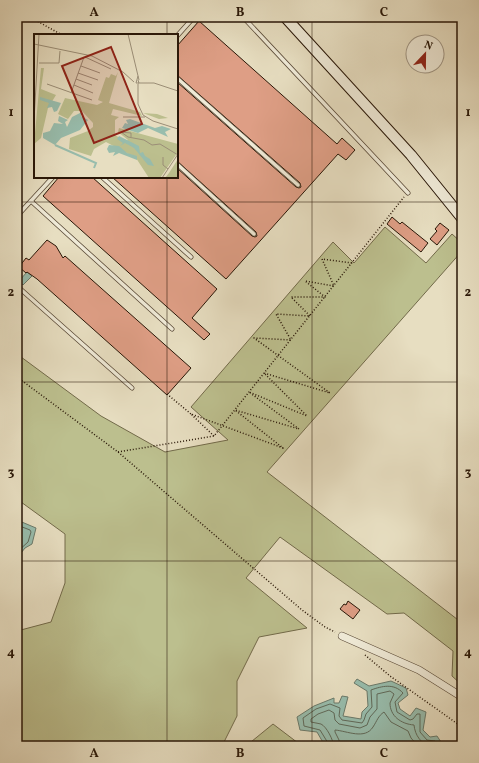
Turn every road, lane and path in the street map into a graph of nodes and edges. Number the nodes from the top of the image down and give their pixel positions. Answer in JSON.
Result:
{"nodes":[{"id":1,"x":30,"y":17,"type":"edge"},
{"id":2,"x":194,"y":17,"type":"edge"},
{"id":3,"x":244,"y":17,"type":"edge"},
{"id":4,"x":285,"y":17,"type":"edge"},
{"id":5,"x":60,"y":34,"type":"edge"},
{"id":6,"x":178,"y":35,"type":"edge"},
{"id":7,"x":178,"y":79,"type":"edge"},
{"id":8,"x":178,"y":165,"type":"edge"},
{"id":9,"x":51,"y":178,"type":"edge"},
{"id":10,"x":103,"y":178,"type":"edge"},
{"id":11,"x":298,"y":186,"type":"dead end"},
{"id":12,"x":408,"y":193,"type":"joint"},
{"id":13,"x":31,"y":201,"type":"junction"},
{"id":14,"x":17,"y":216,"type":"edge"},
{"id":15,"x":462,"y":218,"type":"edge"},
{"id":16,"x":254,"y":234,"type":"dead end"},
{"id":17,"x":191,"y":257,"type":"dead end"},
{"id":18,"x":352,"y":263,"type":"junction"},
{"id":19,"x":17,"y":286,"type":"edge"},
{"id":20,"x":334,"y":286,"type":"junction"},
{"id":21,"x":325,"y":298,"type":"junction"},
{"id":22,"x":310,"y":316,"type":"junction"},
{"id":23,"x":172,"y":329,"type":"dead end"},
{"id":24,"x":291,"y":340,"type":"junction"},
{"id":25,"x":278,"y":355,"type":"junction"},
{"id":26,"x":264,"y":373,"type":"junction"},
{"id":27,"x":17,"y":377,"type":"edge"},
{"id":28,"x":132,"y":388,"type":"dead end"},
{"id":29,"x":249,"y":392,"type":"junction"},
{"id":30,"x":167,"y":394,"type":"dead end"},
{"id":31,"x":235,"y":410,"type":"junction"},
{"id":32,"x":191,"y":414,"type":"junction"},
{"id":33,"x":223,"y":425,"type":"junction"},
{"id":34,"x":214,"y":436,"type":"junction"},
{"id":35,"x":118,"y":452,"type":"junction"},
{"id":36,"x":342,"y":636,"type":"joint"},
{"id":37,"x":360,"y":651,"type":"dead end"},
{"id":38,"x":462,"y":697,"type":"edge"},
{"id":39,"x":462,"y":727,"type":"edge"}],
"edges":[{"from":1,"to":5,"type":"path"},
{"from":2,"to":6,"type":"lane"},
{"from":3,"to":12,"type":"lane"},
{"from":4,"to":15,"type":"street"},
{"from":7,"to":11,"type":"lane"},
{"from":8,"to":16,"type":"lane"},
{"from":9,"to":13,"type":"lane"},
{"from":10,"to":17,"type":"lane"},
{"from":12,"to":18,"type":"path"},
{"from":13,"to":14,"type":"lane"},
{"from":13,"to":23,"type":"lane"},
{"from":18,"to":20,"type":"path"},
{"from":18,"to":20,"type":"path"},
{"from":19,"to":28,"type":"lane"},
{"from":20,"to":21,"type":"path"},
{"from":20,"to":21,"type":"path"},
{"from":21,"to":22,"type":"path"},
{"from":21,"to":22,"type":"path"},
{"from":22,"to":24,"type":"path"},
{"from":22,"to":24,"type":"path"},
{"from":24,"to":25,"type":"path"},
{"from":24,"to":25,"type":"path"},
{"from":25,"to":26,"type":"path"},
{"from":25,"to":26,"type":"path"},
{"from":26,"to":29,"type":"path"},
{"from":26,"to":29,"type":"path"},
{"from":27,"to":35,"type":"path"},
{"from":29,"to":31,"type":"path"},
{"from":29,"to":31,"type":"path"},
{"from":30,"to":32,"type":"path"},
{"from":31,"to":33,"type":"path"},
{"from":31,"to":33,"type":"path"},
{"from":32,"to":33,"type":"path"},
{"from":32,"to":34,"type":"path"},
{"from":33,"to":34,"type":"path"},
{"from":34,"to":35,"type":"path"},
{"from":35,"to":36,"type":"path"},
{"from":36,"to":38,"type":"street"},
{"from":37,"to":39,"type":"path"}]}
